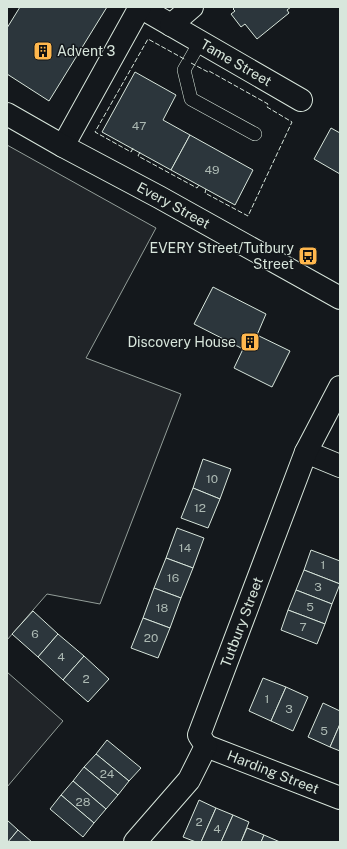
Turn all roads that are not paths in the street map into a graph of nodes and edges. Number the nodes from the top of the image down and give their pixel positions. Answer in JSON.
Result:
{"nodes":[{"id":1,"x":140,"y":7,"type":"edge"},
{"id":2,"x":192,"y":7,"type":"edge"},
{"id":3,"x":171,"y":25,"type":"junction"},
{"id":4,"x":200,"y":42,"type":"junction"},
{"id":5,"x":301,"y":100,"type":"dead end"},
{"id":6,"x":7,"y":114,"type":"edge"},
{"id":7,"x":255,"y":134,"type":"dead end"},
{"id":8,"x":63,"y":146,"type":"junction"},
{"id":9,"x":340,"y":298,"type":"edge"},
{"id":10,"x":340,"y":388,"type":"edge"},
{"id":11,"x":306,"y":452,"type":"junction"},
{"id":12,"x":340,"y":466,"type":"edge"},
{"id":13,"x":206,"y":746,"type":"junction"},
{"id":14,"x":340,"y":798,"type":"edge"},
{"id":15,"x":135,"y":842,"type":"edge"}],
"edges":[{"from":1,"to":3,"type":"street","name":"Tame Street"},
{"from":1,"to":8,"type":"street"},
{"from":2,"to":3,"type":"street"},
{"from":3,"to":4,"type":"street","name":"Tame Street"},
{"from":4,"to":5,"type":"street","name":"Tame Street"},
{"from":4,"to":7,"type":"lane"},
{"from":6,"to":8,"type":"street","name":"Every Street"},
{"from":8,"to":9,"type":"street","name":"Every Street"},
{"from":10,"to":11,"type":"street","name":"Tutbury Street"},
{"from":11,"to":12,"type":"street"},
{"from":11,"to":13,"type":"street","name":"Tutbury Street"},
{"from":13,"to":14,"type":"street","name":"Harding Street"},
{"from":13,"to":15,"type":"street"}]}
